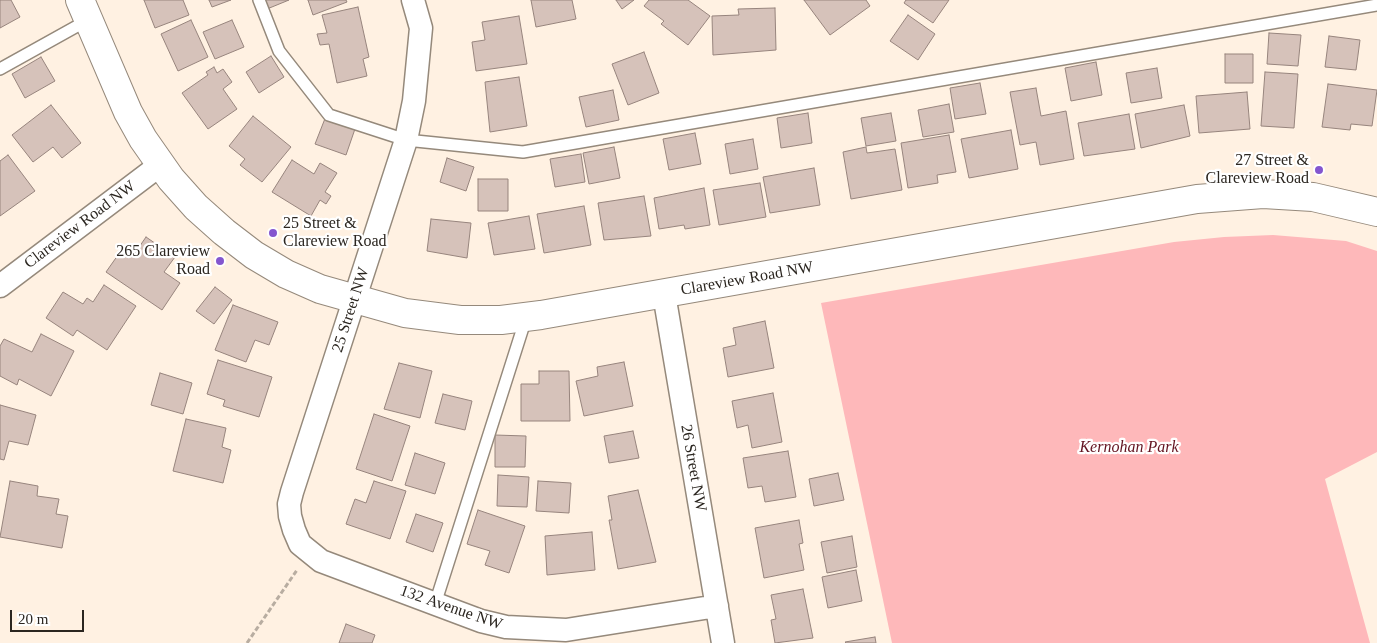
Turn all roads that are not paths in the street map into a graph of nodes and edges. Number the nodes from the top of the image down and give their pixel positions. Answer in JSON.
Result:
{"nodes":[{"id":1,"x":259,"y":0,"type":"edge"},
{"id":2,"x":413,"y":0,"type":"edge"},
{"id":3,"x":1377,"y":5,"type":"edge"},
{"id":4,"x":84,"y":10,"type":"edge"},
{"id":5,"x":0,"y":69,"type":"edge"},
{"id":6,"x":406,"y":140,"type":"junction"},
{"id":7,"x":160,"y":165,"type":"junction"},
{"id":8,"x":1377,"y":212,"type":"edge"},
{"id":9,"x":0,"y":286,"type":"edge"},
{"id":10,"x":664,"y":294,"type":"junction"},
{"id":11,"x":354,"y":300,"type":"junction"},
{"id":12,"x":526,"y":317,"type":"junction"},
{"id":13,"x":294,"y":530,"type":"joint"},
{"id":14,"x":435,"y":604,"type":"junction"},
{"id":15,"x":717,"y":606,"type":"junction"},
{"id":16,"x":723,"y":643,"type":"edge"}],
"edges":[{"from":1,"to":6,"type":"lane"},
{"from":2,"to":6,"type":"street","name":"25 Street NW"},
{"from":3,"to":6,"type":"lane"},
{"from":4,"to":5,"type":"lane"},
{"from":4,"to":7,"type":"street","name":"Clareview Road NW"},
{"from":6,"to":11,"type":"street","name":"25 Street NW"},
{"from":7,"to":9,"type":"street","name":"Clareview Road NW"},
{"from":7,"to":11,"type":"street","name":"Clareview Road NW"},
{"from":8,"to":10,"type":"street","name":"Clareview Road NW"},
{"from":10,"to":12,"type":"street","name":"Clareview Road NW"},
{"from":10,"to":15,"type":"street","name":"26 Street NW"},
{"from":11,"to":12,"type":"street","name":"Clareview Road NW"},
{"from":11,"to":13,"type":"street","name":"25 Street NW"},
{"from":12,"to":14,"type":"lane"},
{"from":13,"to":14,"type":"street","name":"132 Avenue NW"},
{"from":14,"to":15,"type":"street","name":"132 Avenue NW"},
{"from":15,"to":16,"type":"street","name":"26 Street NW"}]}
